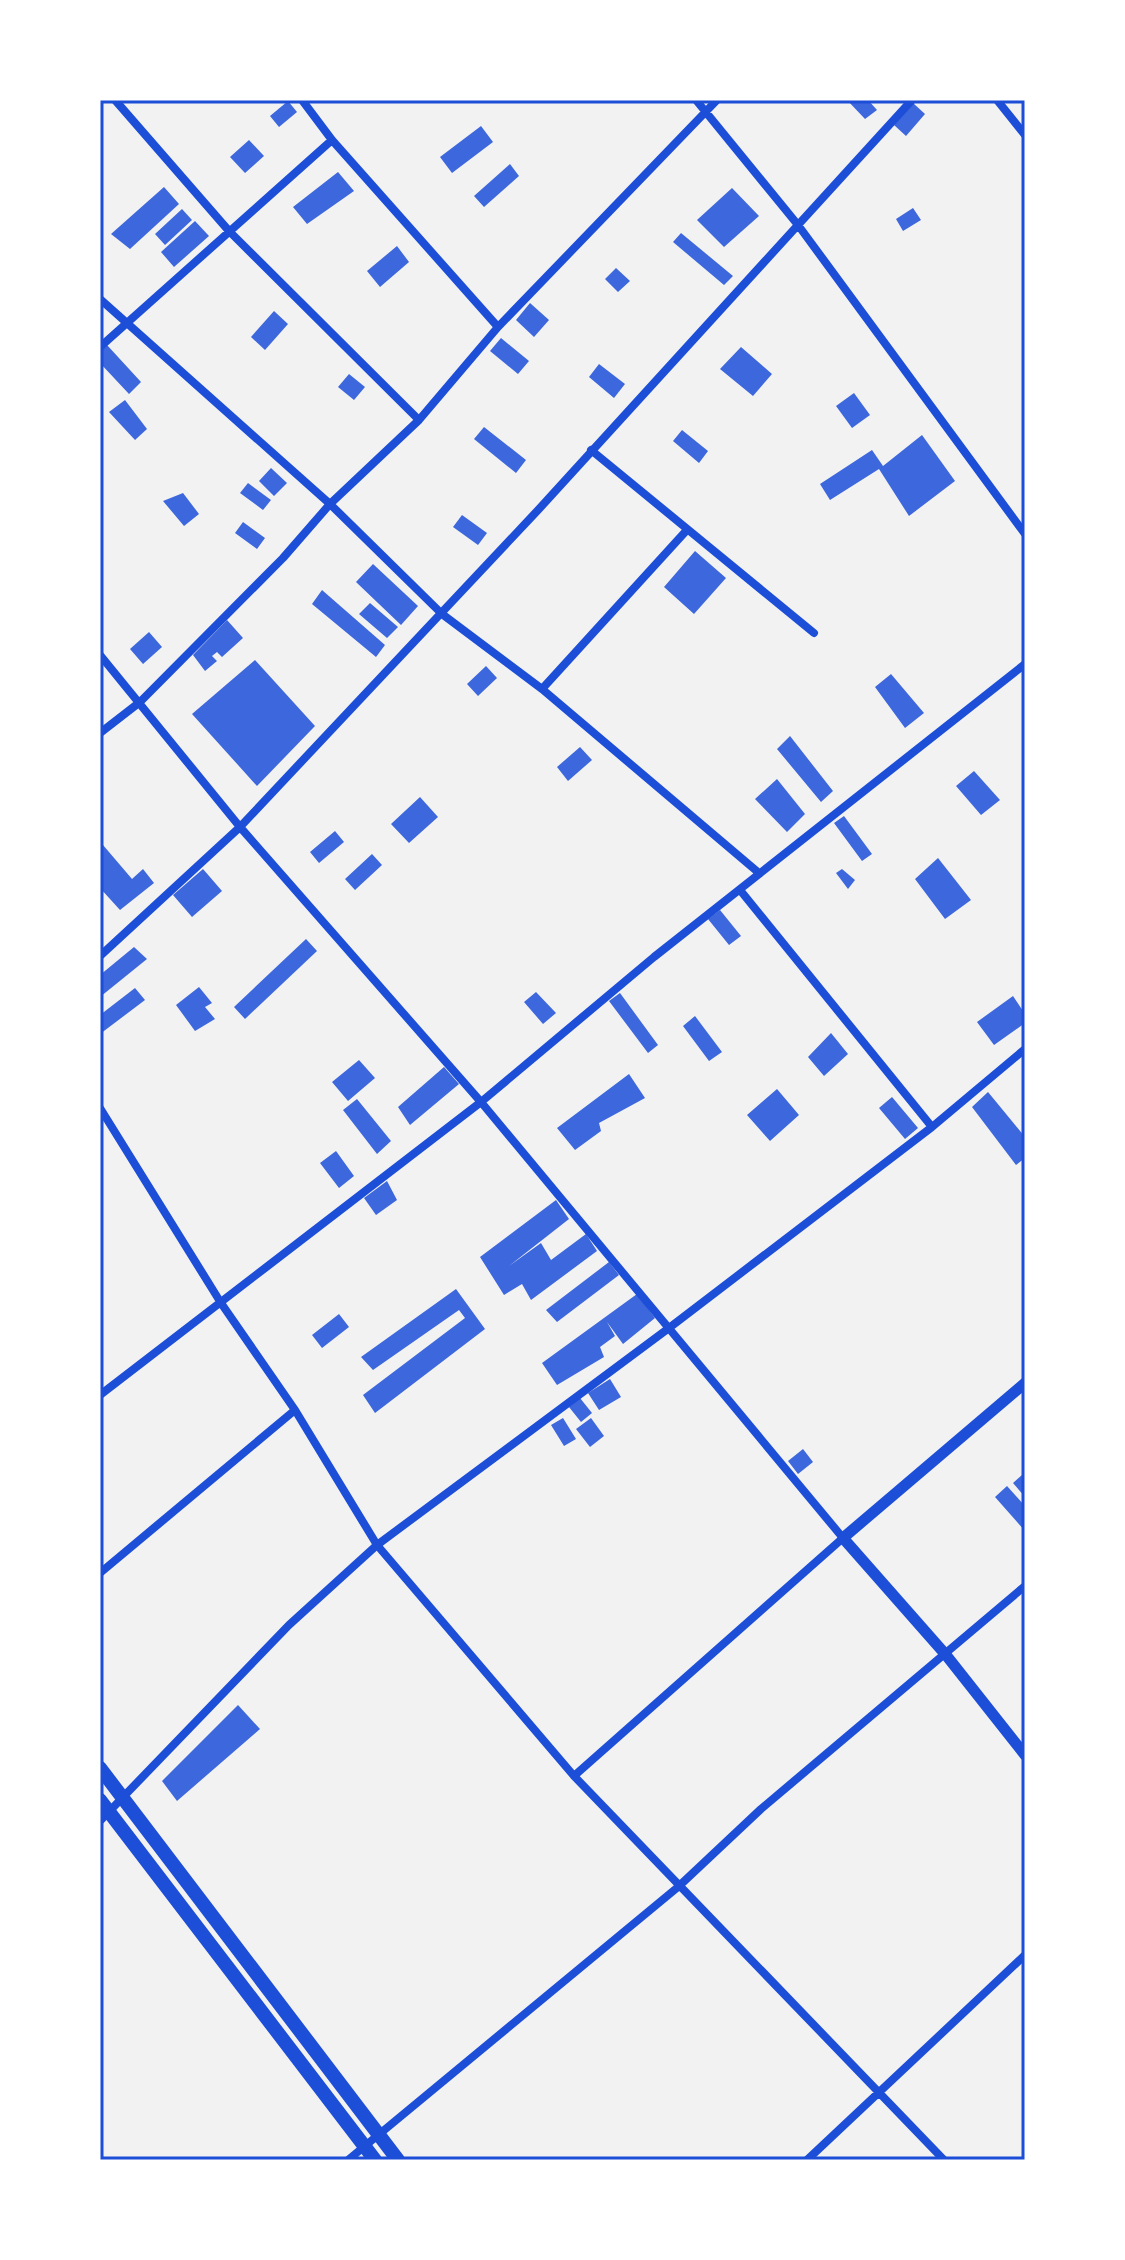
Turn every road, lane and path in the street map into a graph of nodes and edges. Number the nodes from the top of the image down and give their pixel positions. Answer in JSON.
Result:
{"nodes":[{"id":1,"x":115,"y":100,"type":"edge"},
{"id":2,"x":302,"y":100,"type":"edge"},
{"id":3,"x":696,"y":100,"type":"edge"},
{"id":4,"x":717,"y":100,"type":"edge"},
{"id":5,"x":912,"y":100,"type":"edge"},
{"id":6,"x":997,"y":100,"type":"edge"},
{"id":7,"x":705,"y":112,"type":"junction"},
{"id":8,"x":1025,"y":135,"type":"edge"},
{"id":9,"x":332,"y":140,"type":"junction"},
{"id":10,"x":798,"y":225,"type":"junction"},
{"id":11,"x":229,"y":231,"type":"junction"},
{"id":12,"x":100,"y":299,"type":"edge"},
{"id":13,"x":127,"y":323,"type":"junction"},
{"id":14,"x":498,"y":327,"type":"junction"},
{"id":15,"x":100,"y":347,"type":"edge"},
{"id":16,"x":419,"y":420,"type":"junction"},
{"id":17,"x":591,"y":450,"type":"junction"},
{"id":18,"x":330,"y":504,"type":"junction"},
{"id":19,"x":686,"y":531,"type":"junction"},
{"id":20,"x":1025,"y":534,"type":"edge"},
{"id":21,"x":442,"y":614,"type":"junction"},
{"id":22,"x":814,"y":633,"type":"dead end"},
{"id":23,"x":100,"y":655,"type":"edge"},
{"id":24,"x":1025,"y":664,"type":"edge"},
{"id":25,"x":542,"y":689,"type":"junction"},
{"id":26,"x":140,"y":702,"type":"junction"},
{"id":27,"x":100,"y":733,"type":"edge"},
{"id":28,"x":240,"y":827,"type":"junction"},
{"id":29,"x":759,"y":873,"type":"junction"},
{"id":30,"x":740,"y":890,"type":"junction"},
{"id":31,"x":100,"y":956,"type":"edge"},
{"id":32,"x":1025,"y":1049,"type":"edge"},
{"id":33,"x":481,"y":1102,"type":"junction"},
{"id":34,"x":100,"y":1108,"type":"edge"},
{"id":35,"x":932,"y":1127,"type":"junction"},
{"id":36,"x":221,"y":1303,"type":"junction"},
{"id":37,"x":669,"y":1328,"type":"junction"},
{"id":38,"x":1025,"y":1383,"type":"edge"},
{"id":39,"x":100,"y":1395,"type":"edge"},
{"id":40,"x":295,"y":1410,"type":"junction"},
{"id":41,"x":843,"y":1538,"type":"junction"},
{"id":42,"x":377,"y":1545,"type":"junction"},
{"id":43,"x":100,"y":1573,"type":"edge"},
{"id":44,"x":1025,"y":1586,"type":"edge"},
{"id":45,"x":946,"y":1655,"type":"junction"},
{"id":46,"x":1025,"y":1755,"type":"edge"},
{"id":47,"x":100,"y":1768,"type":"edge"},
{"id":48,"x":574,"y":1776,"type":"junction"},
{"id":49,"x":124,"y":1798,"type":"junction"},
{"id":50,"x":103,"y":1811,"type":"edge"},
{"id":51,"x":678,"y":1887,"type":"junction"},
{"id":52,"x":1025,"y":1955,"type":"edge"},
{"id":53,"x":878,"y":2095,"type":"junction"},
{"id":54,"x":378,"y":2134,"type":"junction"},
{"id":55,"x":364,"y":2146,"type":"junction"},
{"id":56,"x":348,"y":2160,"type":"edge"},
{"id":57,"x":375,"y":2160,"type":"edge"},
{"id":58,"x":398,"y":2160,"type":"edge"},
{"id":59,"x":807,"y":2160,"type":"edge"},
{"id":60,"x":944,"y":2160,"type":"edge"}],
"edges":[{"from":1,"to":11,"type":"street"},
{"from":2,"to":9,"type":"street"},
{"from":3,"to":7,"type":"street"},
{"from":4,"to":7,"type":"street"},
{"from":5,"to":10,"type":"street"},
{"from":6,"to":8,"type":"street"},
{"from":7,"to":10,"type":"street"},
{"from":7,"to":14,"type":"street"},
{"from":9,"to":11,"type":"street"},
{"from":9,"to":14,"type":"street"},
{"from":10,"to":17,"type":"street"},
{"from":10,"to":20,"type":"street"},
{"from":11,"to":13,"type":"street"},
{"from":11,"to":16,"type":"street"},
{"from":12,"to":13,"type":"street"},
{"from":13,"to":15,"type":"street"},
{"from":13,"to":18,"type":"street"},
{"from":14,"to":16,"type":"street"},
{"from":16,"to":18,"type":"street"},
{"from":17,"to":19,"type":"street"},
{"from":17,"to":21,"type":"street"},
{"from":18,"to":21,"type":"street"},
{"from":18,"to":26,"type":"street"},
{"from":19,"to":22,"type":"street"},
{"from":19,"to":25,"type":"street"},
{"from":21,"to":25,"type":"street"},
{"from":21,"to":28,"type":"street"},
{"from":23,"to":26,"type":"street"},
{"from":24,"to":29,"type":"street"},
{"from":25,"to":29,"type":"street"},
{"from":26,"to":27,"type":"street"},
{"from":26,"to":28,"type":"street"},
{"from":28,"to":31,"type":"street"},
{"from":28,"to":33,"type":"street"},
{"from":29,"to":30,"type":"street"},
{"from":30,"to":33,"type":"street"},
{"from":30,"to":35,"type":"street"},
{"from":32,"to":35,"type":"street"},
{"from":33,"to":36,"type":"street"},
{"from":33,"to":37,"type":"street"},
{"from":34,"to":36,"type":"street"},
{"from":35,"to":37,"type":"street"},
{"from":36,"to":39,"type":"street"},
{"from":36,"to":40,"type":"street"},
{"from":37,"to":41,"type":"street"},
{"from":37,"to":42,"type":"street"},
{"from":38,"to":41,"type":"street"},
{"from":40,"to":42,"type":"street"},
{"from":40,"to":43,"type":"street"},
{"from":41,"to":45,"type":"street"},
{"from":41,"to":48,"type":"street"},
{"from":42,"to":48,"type":"street"},
{"from":42,"to":49,"type":"street"},
{"from":44,"to":45,"type":"street"},
{"from":45,"to":46,"type":"street"},
{"from":45,"to":51,"type":"street"},
{"from":47,"to":49,"type":"main road"},
{"from":48,"to":51,"type":"street"},
{"from":49,"to":50,"type":"street"},
{"from":49,"to":54,"type":"main road"},
{"from":50,"to":55,"type":"main road"},
{"from":51,"to":53,"type":"street"},
{"from":51,"to":54,"type":"street"},
{"from":52,"to":53,"type":"street"},
{"from":53,"to":59,"type":"street"},
{"from":53,"to":60,"type":"street"},
{"from":54,"to":55,"type":"street"},
{"from":54,"to":58,"type":"main road"},
{"from":55,"to":56,"type":"street"},
{"from":55,"to":57,"type":"main road"}]}
